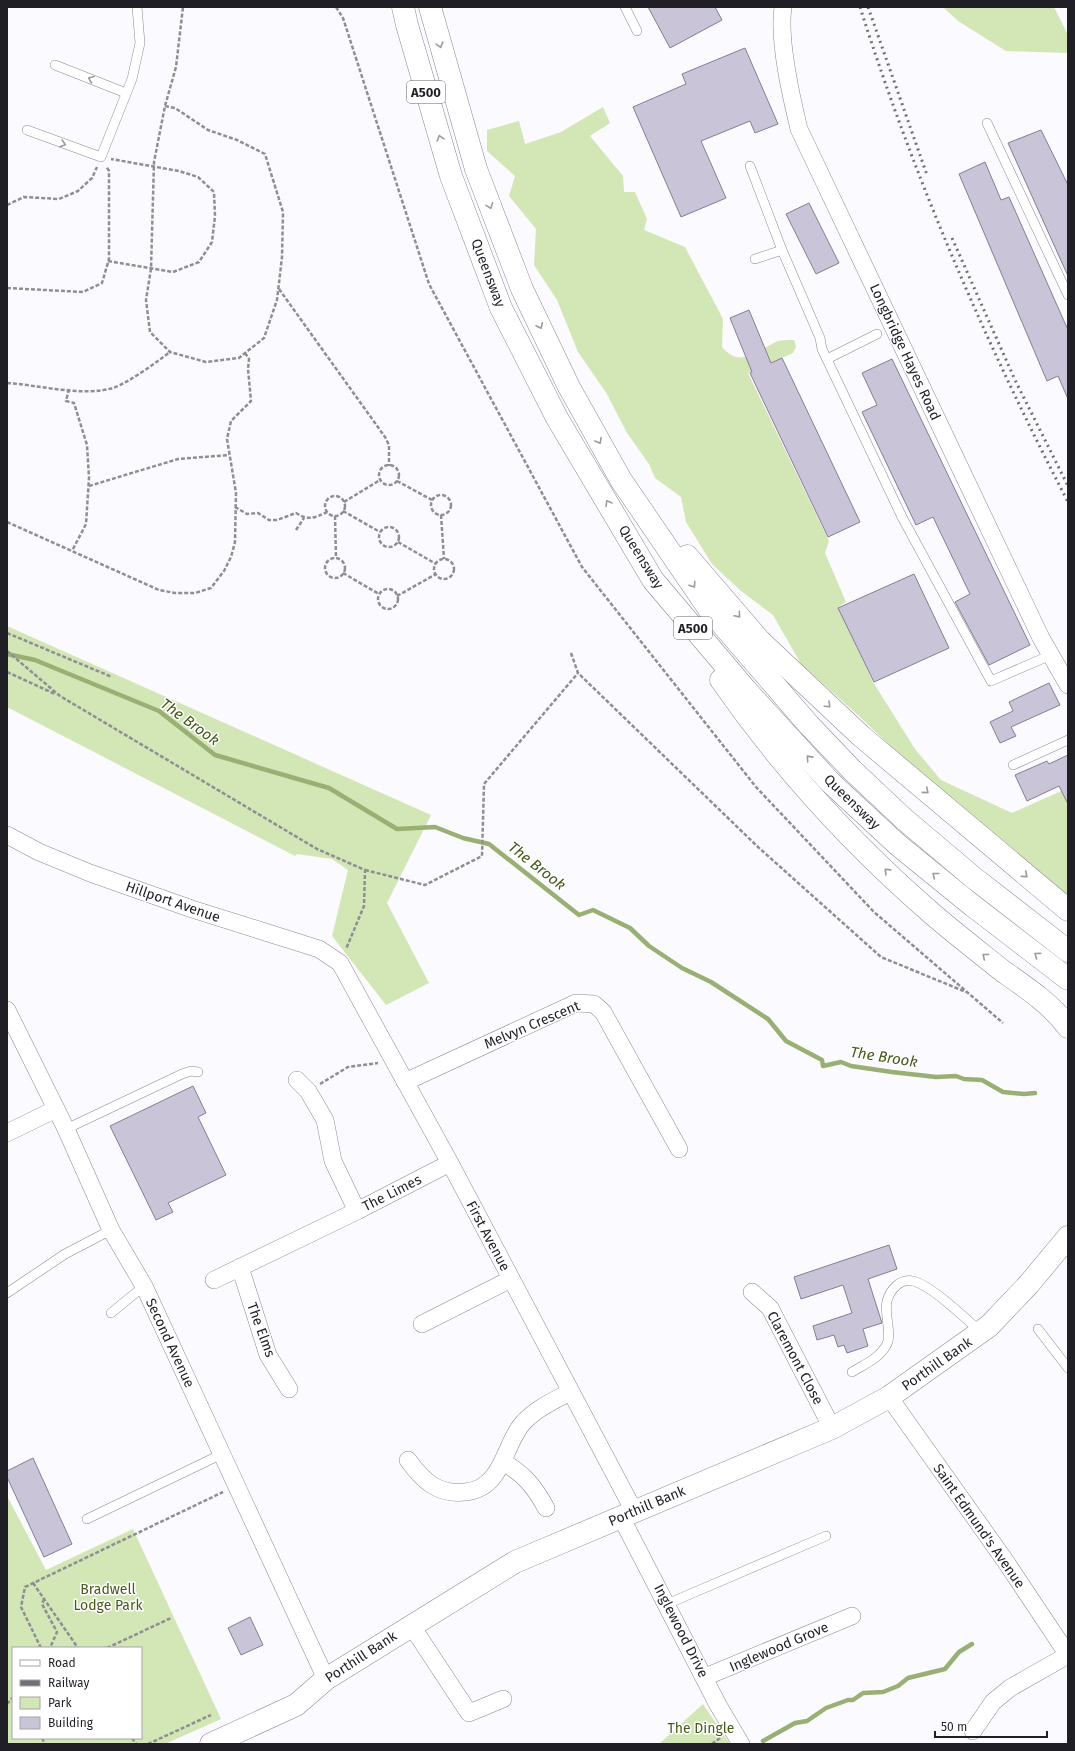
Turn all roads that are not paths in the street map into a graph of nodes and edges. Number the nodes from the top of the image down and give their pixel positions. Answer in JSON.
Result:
{"nodes":[{"id":1,"x":136,"y":7,"type":"edge"},
{"id":2,"x":403,"y":7,"type":"edge"},
{"id":3,"x":430,"y":7,"type":"edge"},
{"id":4,"x":625,"y":7,"type":"edge"},
{"id":5,"x":781,"y":9,"type":"edge"},
{"id":6,"x":637,"y":31,"type":"dead end"},
{"id":7,"x":55,"y":65,"type":"dead end"},
{"id":8,"x":126,"y":93,"type":"junction"},
{"id":9,"x":987,"y":123,"type":"dead end"},
{"id":10,"x":27,"y":130,"type":"dead end"},
{"id":11,"x":750,"y":166,"type":"dead end"},
{"id":12,"x":782,"y":250,"type":"junction"},
{"id":13,"x":756,"y":259,"type":"dead end"},
{"id":14,"x":1068,"y":294,"type":"edge"},
{"id":15,"x":878,"y":334,"type":"dead end"},
{"id":16,"x":827,"y":359,"type":"junction"},
{"id":17,"x":621,"y":480,"type":"junction"},
{"id":18,"x":653,"y":580,"type":"junction"},
{"id":19,"x":1051,"y":655,"type":"junction"},
{"id":20,"x":1068,"y":685,"type":"edge"},
{"id":21,"x":1068,"y":740,"type":"edge"},
{"id":22,"x":1013,"y":764,"type":"dead end"},
{"id":23,"x":7,"y":835,"type":"edge"},
{"id":24,"x":1068,"y":910,"type":"edge"},
{"id":25,"x":1068,"y":951,"type":"edge"},
{"id":26,"x":340,"y":963,"type":"joint"},
{"id":27,"x":1068,"y":979,"type":"edge"},
{"id":28,"x":7,"y":1010,"type":"edge"},
{"id":29,"x":1068,"y":1026,"type":"edge"},
{"id":30,"x":198,"y":1072,"type":"dead end"},
{"id":31,"x":405,"y":1082,"type":"junction"},
{"id":32,"x":303,"y":1086,"type":"road end"},
{"id":33,"x":56,"y":1109,"type":"junction"},
{"id":34,"x":66,"y":1129,"type":"junction"},
{"id":35,"x":7,"y":1133,"type":"edge"},
{"id":36,"x":679,"y":1149,"type":"dead end"},
{"id":37,"x":450,"y":1163,"type":"junction"},
{"id":38,"x":357,"y":1211,"type":"junction"},
{"id":39,"x":111,"y":1230,"type":"junction"},
{"id":40,"x":1066,"y":1238,"type":"edge"},
{"id":41,"x":240,"y":1268,"type":"junction"},
{"id":42,"x":511,"y":1279,"type":"junction"},
{"id":43,"x":214,"y":1280,"type":"dead end"},
{"id":44,"x":144,"y":1286,"type":"junction"},
{"id":45,"x":752,"y":1292,"type":"dead end"},
{"id":46,"x":7,"y":1293,"type":"edge"},
{"id":47,"x":111,"y":1313,"type":"dead end"},
{"id":48,"x":422,"y":1324,"type":"dead end"},
{"id":49,"x":1038,"y":1329,"type":"dead end"},
{"id":50,"x":981,"y":1332,"type":"junction"},
{"id":51,"x":1068,"y":1368,"type":"edge"},
{"id":52,"x":852,"y":1372,"type":"dead end"},
{"id":53,"x":289,"y":1389,"type":"dead end"},
{"id":54,"x":570,"y":1392,"type":"junction"},
{"id":55,"x":889,"y":1397,"type":"junction"},
{"id":56,"x":832,"y":1428,"type":"junction"},
{"id":57,"x":222,"y":1454,"type":"junction"},
{"id":58,"x":408,"y":1460,"type":"dead end"},
{"id":59,"x":503,"y":1462,"type":"junction"},
{"id":60,"x":546,"y":1508,"type":"dead end"},
{"id":61,"x":627,"y":1514,"type":"junction"},
{"id":62,"x":87,"y":1519,"type":"dead end"},
{"id":63,"x":826,"y":1536,"type":"dead end"},
{"id":64,"x":667,"y":1604,"type":"junction"},
{"id":65,"x":852,"y":1616,"type":"dead end"},
{"id":66,"x":411,"y":1625,"type":"junction"},
{"id":67,"x":1068,"y":1655,"type":"edge"},
{"id":68,"x":705,"y":1677,"type":"junction"},
{"id":69,"x":326,"y":1679,"type":"junction"},
{"id":70,"x":503,"y":1698,"type":"dead end"},
{"id":71,"x":973,"y":1731,"type":"dead end"},
{"id":72,"x":211,"y":1744,"type":"edge"},
{"id":73,"x":741,"y":1744,"type":"edge"}],
"edges":[{"from":1,"to":8,"type":"lane"},
{"from":18,"to":2,"type":"main road","name":"Queensway","number":"A500","one_way":true},
{"from":3,"to":17,"type":"main road","name":"Queensway","number":"A500","one_way":true},
{"from":4,"to":6,"type":"lane"},
{"from":5,"to":19,"type":"street","name":"Longbridge Hayes Road"},
{"from":8,"to":7,"type":"lane","one_way":true},
{"from":10,"to":8,"type":"lane","one_way":true},
{"from":9,"to":14,"type":"lane"},
{"from":11,"to":12,"type":"lane"},
{"from":12,"to":13,"type":"lane"},
{"from":12,"to":16,"type":"lane"},
{"from":15,"to":16,"type":"lane"},
{"from":16,"to":19,"type":"lane"},
{"from":17,"to":24,"type":"main road","one_way":true},
{"from":17,"to":25,"type":"main road","name":"Queensway","number":"A500","one_way":true},
{"from":27,"to":18,"type":"main road","name":"Queensway","number":"A500","one_way":true},
{"from":29,"to":18,"type":"main road","one_way":true},
{"from":19,"to":20,"type":"street","name":"Longbridge Hayes Road"},
{"from":21,"to":22,"type":"lane"},
{"from":23,"to":26,"type":"street","name":"Hillport Avenue"},
{"from":26,"to":31,"type":"street","name":"First Avenue"},
{"from":28,"to":33,"type":"street","name":"Second Avenue"},
{"from":30,"to":34,"type":"lane"},
{"from":31,"to":36,"type":"street","name":"Melvyn Crescent"},
{"from":31,"to":37,"type":"street","name":"First Avenue"},
{"from":32,"to":38,"type":"street","name":"The Limes"},
{"from":33,"to":34,"type":"street","name":"Second Avenue"},
{"from":33,"to":35,"type":"street"},
{"from":34,"to":39,"type":"street","name":"Second Avenue"},
{"from":37,"to":38,"type":"street","name":"The Limes"},
{"from":37,"to":42,"type":"street","name":"First Avenue"},
{"from":38,"to":41,"type":"street"},
{"from":39,"to":44,"type":"street","name":"Second Avenue"},
{"from":39,"to":46,"type":"lane"},
{"from":40,"to":50,"type":"main road","name":"Porthill Bank"},
{"from":41,"to":43,"type":"street"},
{"from":41,"to":53,"type":"street","name":"The Elms"},
{"from":42,"to":48,"type":"street"},
{"from":42,"to":54,"type":"street","name":"First Avenue"},
{"from":44,"to":47,"type":"lane"},
{"from":44,"to":57,"type":"street","name":"Second Avenue"},
{"from":45,"to":56,"type":"street","name":"Claremont Close"},
{"from":49,"to":51,"type":"lane"},
{"from":50,"to":52,"type":"lane"},
{"from":50,"to":55,"type":"main road","name":"Porthill Bank"},
{"from":54,"to":59,"type":"street"},
{"from":54,"to":61,"type":"street","name":"First Avenue"},
{"from":55,"to":56,"type":"main road","name":"Porthill Bank"},
{"from":55,"to":67,"type":"street","name":"Saint Edmund's Avenue"},
{"from":56,"to":61,"type":"main road","name":"Porthill Bank"},
{"from":57,"to":62,"type":"lane"},
{"from":57,"to":69,"type":"street","name":"Second Avenue"},
{"from":58,"to":59,"type":"street"},
{"from":59,"to":60,"type":"street"},
{"from":61,"to":64,"type":"street","name":"Inglewood Drive"},
{"from":61,"to":66,"type":"main road","name":"Porthill Bank"},
{"from":63,"to":64,"type":"lane"},
{"from":64,"to":68,"type":"street","name":"Inglewood Drive"},
{"from":65,"to":68,"type":"street","name":"Inglewood Grove"},
{"from":66,"to":69,"type":"main road","name":"Porthill Bank"},
{"from":66,"to":70,"type":"street"},
{"from":67,"to":71,"type":"street"},
{"from":68,"to":73,"type":"street","name":"Inglewood Drive"},
{"from":69,"to":72,"type":"main road","name":"Porthill Bank"}]}
